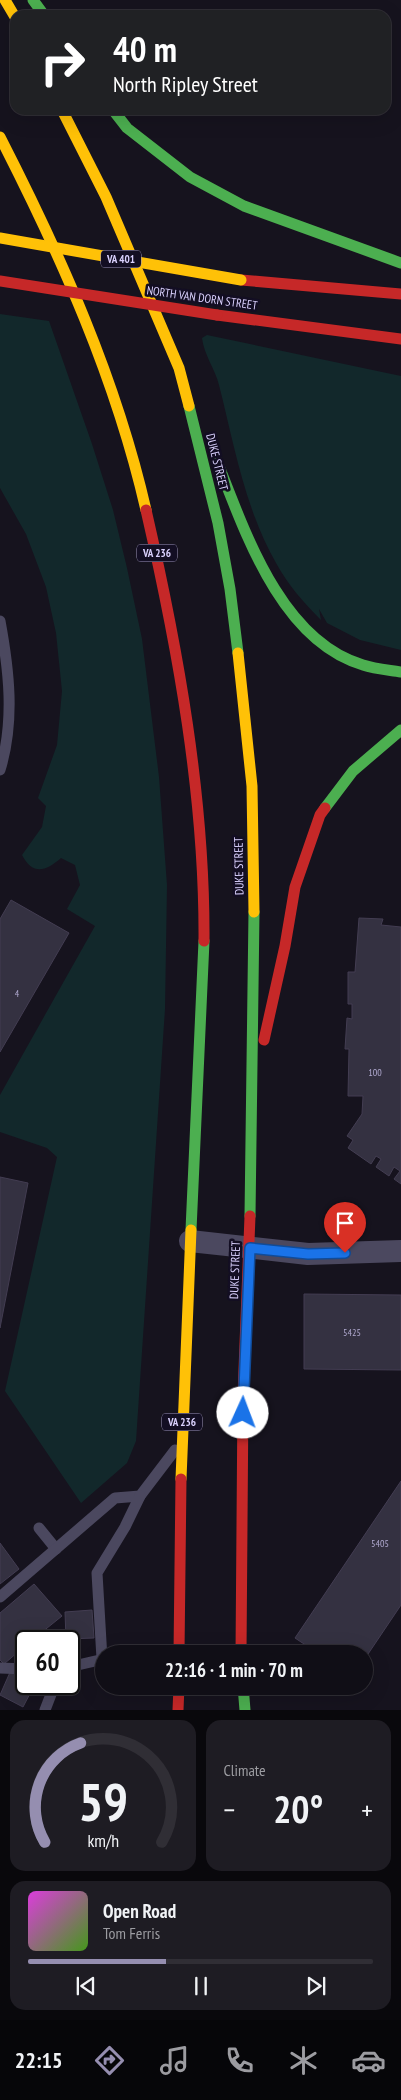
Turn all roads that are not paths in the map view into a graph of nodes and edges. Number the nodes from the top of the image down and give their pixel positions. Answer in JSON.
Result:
{"nodes":[{"id":1,"x":65,"y":115,"type":"edge"},
{"id":2,"x":118,"y":115,"type":"edge"},
{"id":3,"x":0,"y":137,"type":"edge"},
{"id":4,"x":0,"y":238,"type":"edge"},
{"id":5,"x":401,"y":263,"type":"edge"},
{"id":6,"x":0,"y":280,"type":"edge"},
{"id":7,"x":401,"y":294,"type":"edge"},
{"id":8,"x":277,"y":323,"type":"junction"},
{"id":9,"x":401,"y":339,"type":"edge"},
{"id":10,"x":384,"y":349,"type":"dead end"},
{"id":11,"x":179,"y":368,"type":"junction"},
{"id":12,"x":0,"y":621,"type":"edge"},
{"id":13,"x":401,"y":672,"type":"edge"},
{"id":14,"x":401,"y":730,"type":"edge"},
{"id":15,"x":0,"y":770,"type":"edge"},
{"id":16,"x":251,"y":1100,"type":"junction"},
{"id":17,"x":190,"y":1241,"type":"junction"},
{"id":18,"x":250,"y":1248,"type":"junction"},
{"id":19,"x":401,"y":1251,"type":"edge"},
{"id":20,"x":181,"y":1443,"type":"junction"},
{"id":21,"x":140,"y":1496,"type":"junction"},
{"id":22,"x":39,"y":1528,"type":"dead end"},
{"id":23,"x":56,"y":1549,"type":"junction"},
{"id":24,"x":0,"y":1597,"type":"edge"},
{"id":25,"x":102,"y":1645,"type":"edge"},
{"id":26,"x":179,"y":1645,"type":"edge"},
{"id":27,"x":242,"y":1645,"type":"edge"},
{"id":28,"x":95,"y":1661,"type":"edge"},
{"id":29,"x":80,"y":1664,"type":"edge"},
{"id":30,"x":0,"y":1668,"type":"edge"},
{"id":31,"x":15,"y":1668,"type":"edge"},
{"id":32,"x":51,"y":1695,"type":"edge"},
{"id":33,"x":178,"y":1695,"type":"edge"},
{"id":34,"x":244,"y":1695,"type":"edge"},
{"id":35,"x":45,"y":1710,"type":"edge"},
{"id":36,"x":178,"y":1710,"type":"edge"},
{"id":37,"x":246,"y":1710,"type":"edge"}],
"edges":[{"from":1,"to":11,"type":"main road","name":"DUKE STREET"},
{"from":2,"to":5,"type":"main road"},
{"from":3,"to":17,"type":"main road","number":"VA 236"},
{"from":4,"to":7,"type":"main road","name":"NORTH VAN DORN STREET","number":"VA 401","bridge":true},
{"from":6,"to":8,"type":"main road","name":"NORTH VAN DORN STREET","bridge":true},
{"from":8,"to":9,"type":"main road","name":"NORTH VAN DORN STREET"},
{"from":8,"to":10,"type":"main road"},
{"from":11,"to":13,"type":"main road"},
{"from":11,"to":16,"type":"main road","name":"DUKE STREET"},
{"from":12,"to":15,"type":"lane"},
{"from":14,"to":16,"type":"main road"},
{"from":16,"to":18,"type":"main road","name":"DUKE STREET"},
{"from":17,"to":18,"type":"street"},
{"from":17,"to":20,"type":"main road","number":"VA 236"},
{"from":18,"to":19,"type":"street"},
{"from":18,"to":27,"type":"main road","name":"DUKE STREET"},
{"from":20,"to":21,"type":"lane"},
{"from":20,"to":26,"type":"main road","number":"VA 236"},
{"from":21,"to":23,"type":"lane"},
{"from":21,"to":25,"type":"lane"},
{"from":22,"to":23,"type":"lane"},
{"from":23,"to":24,"type":"lane"},
{"from":28,"to":29,"type":"lane"},
{"from":30,"to":31,"type":"lane"},
{"from":32,"to":35,"type":"lane"},
{"from":33,"to":36,"type":"main road"},
{"from":34,"to":37,"type":"main road"}]}
